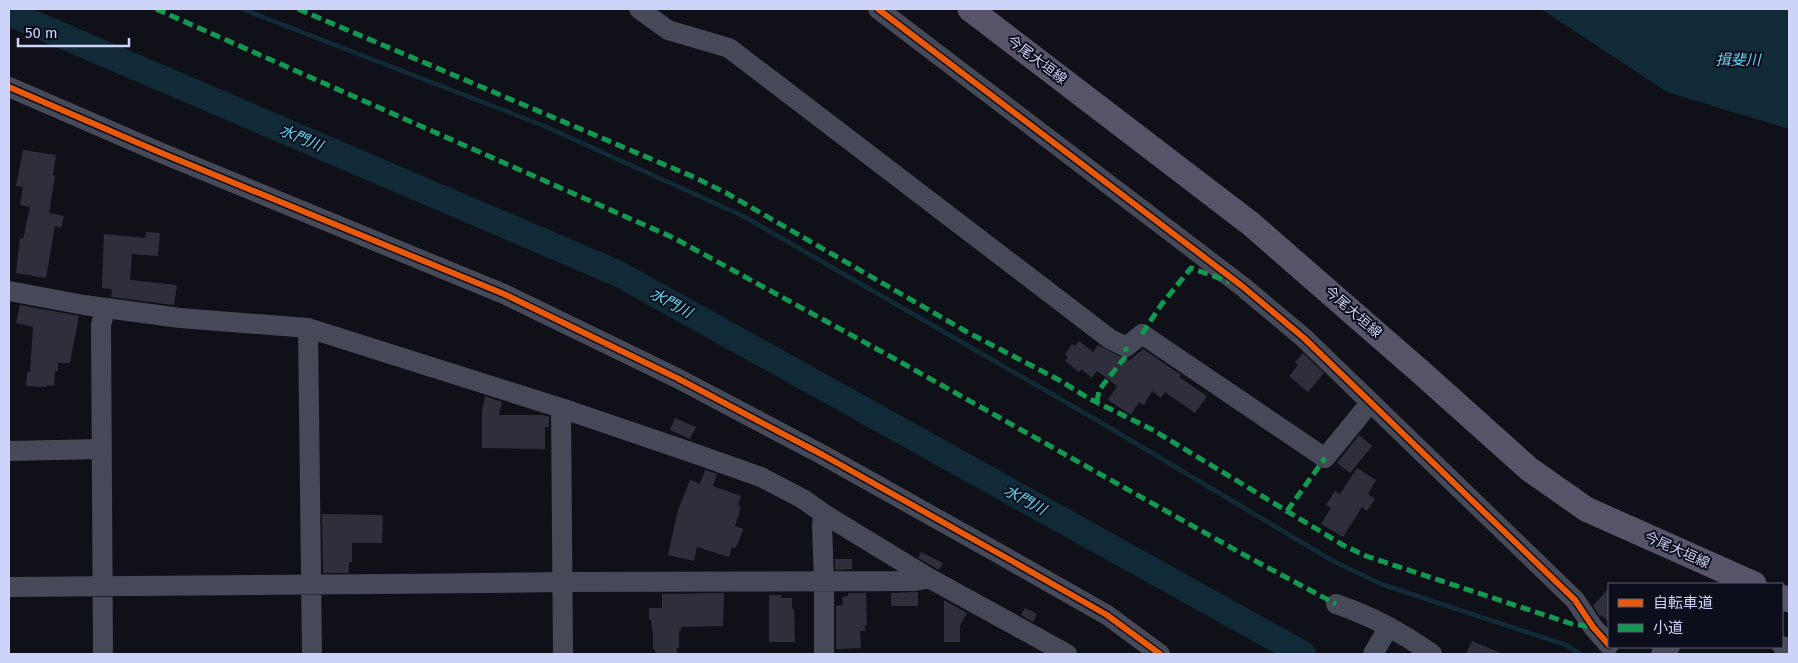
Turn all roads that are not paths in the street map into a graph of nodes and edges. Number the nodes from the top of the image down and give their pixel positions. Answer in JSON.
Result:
{"nodes":[{"id":1,"x":639,"y":9,"type":"edge"},
{"id":2,"x":878,"y":9,"type":"edge"},
{"id":3,"x":970,"y":9,"type":"edge"},
{"id":4,"x":9,"y":87,"type":"edge"},
{"id":5,"x":9,"y":291,"type":"edge"},
{"id":6,"x":105,"y":309,"type":"junction"},
{"id":7,"x":308,"y":328,"type":"junction"},
{"id":8,"x":1370,"y":404,"type":"junction"},
{"id":9,"x":561,"y":408,"type":"junction"},
{"id":10,"x":101,"y":449,"type":"junction"},
{"id":11,"x":9,"y":451,"type":"edge"},
{"id":12,"x":824,"y":514,"type":"junction"},
{"id":13,"x":929,"y":578,"type":"junction"},
{"id":14,"x":562,"y":582,"type":"junction"},
{"id":15,"x":824,"y":582,"type":"junction"},
{"id":16,"x":1752,"y":583,"type":"edge"},
{"id":17,"x":312,"y":586,"type":"junction"},
{"id":18,"x":9,"y":587,"type":"edge"},
{"id":19,"x":103,"y":587,"type":"junction"},
{"id":20,"x":1336,"y":604,"type":"dead end"},
{"id":21,"x":1388,"y":628,"type":"junction"},
{"id":22,"x":1608,"y":644,"type":"edge"},
{"id":23,"x":1375,"y":650,"type":"edge"},
{"id":24,"x":103,"y":654,"type":"edge"},
{"id":25,"x":312,"y":654,"type":"edge"},
{"id":26,"x":563,"y":654,"type":"edge"},
{"id":27,"x":824,"y":654,"type":"edge"},
{"id":28,"x":1067,"y":654,"type":"edge"},
{"id":29,"x":1160,"y":654,"type":"edge"},
{"id":30,"x":1432,"y":654,"type":"edge"}],
"edges":[{"from":1,"to":8,"type":"street"},
{"from":2,"to":8,"type":"street"},
{"from":3,"to":16,"type":"main road","name":"今尾大垣線"},
{"from":4,"to":29,"type":"street"},
{"from":5,"to":6,"type":"street"},
{"from":6,"to":7,"type":"street"},
{"from":6,"to":10,"type":"street"},
{"from":7,"to":9,"type":"street"},
{"from":7,"to":17,"type":"street"},
{"from":8,"to":22,"type":"street"},
{"from":9,"to":12,"type":"street"},
{"from":9,"to":14,"type":"street"},
{"from":10,"to":11,"type":"street"},
{"from":10,"to":19,"type":"street"},
{"from":12,"to":13,"type":"street"},
{"from":12,"to":15,"type":"street"},
{"from":13,"to":15,"type":"street"},
{"from":13,"to":28,"type":"street"},
{"from":14,"to":15,"type":"street"},
{"from":14,"to":17,"type":"street"},
{"from":14,"to":26,"type":"street"},
{"from":15,"to":27,"type":"street"},
{"from":17,"to":19,"type":"street"},
{"from":17,"to":25,"type":"street"},
{"from":18,"to":19,"type":"street"},
{"from":19,"to":24,"type":"street"},
{"from":20,"to":21,"type":"street"},
{"from":21,"to":23,"type":"street"},
{"from":21,"to":30,"type":"street"}]}
